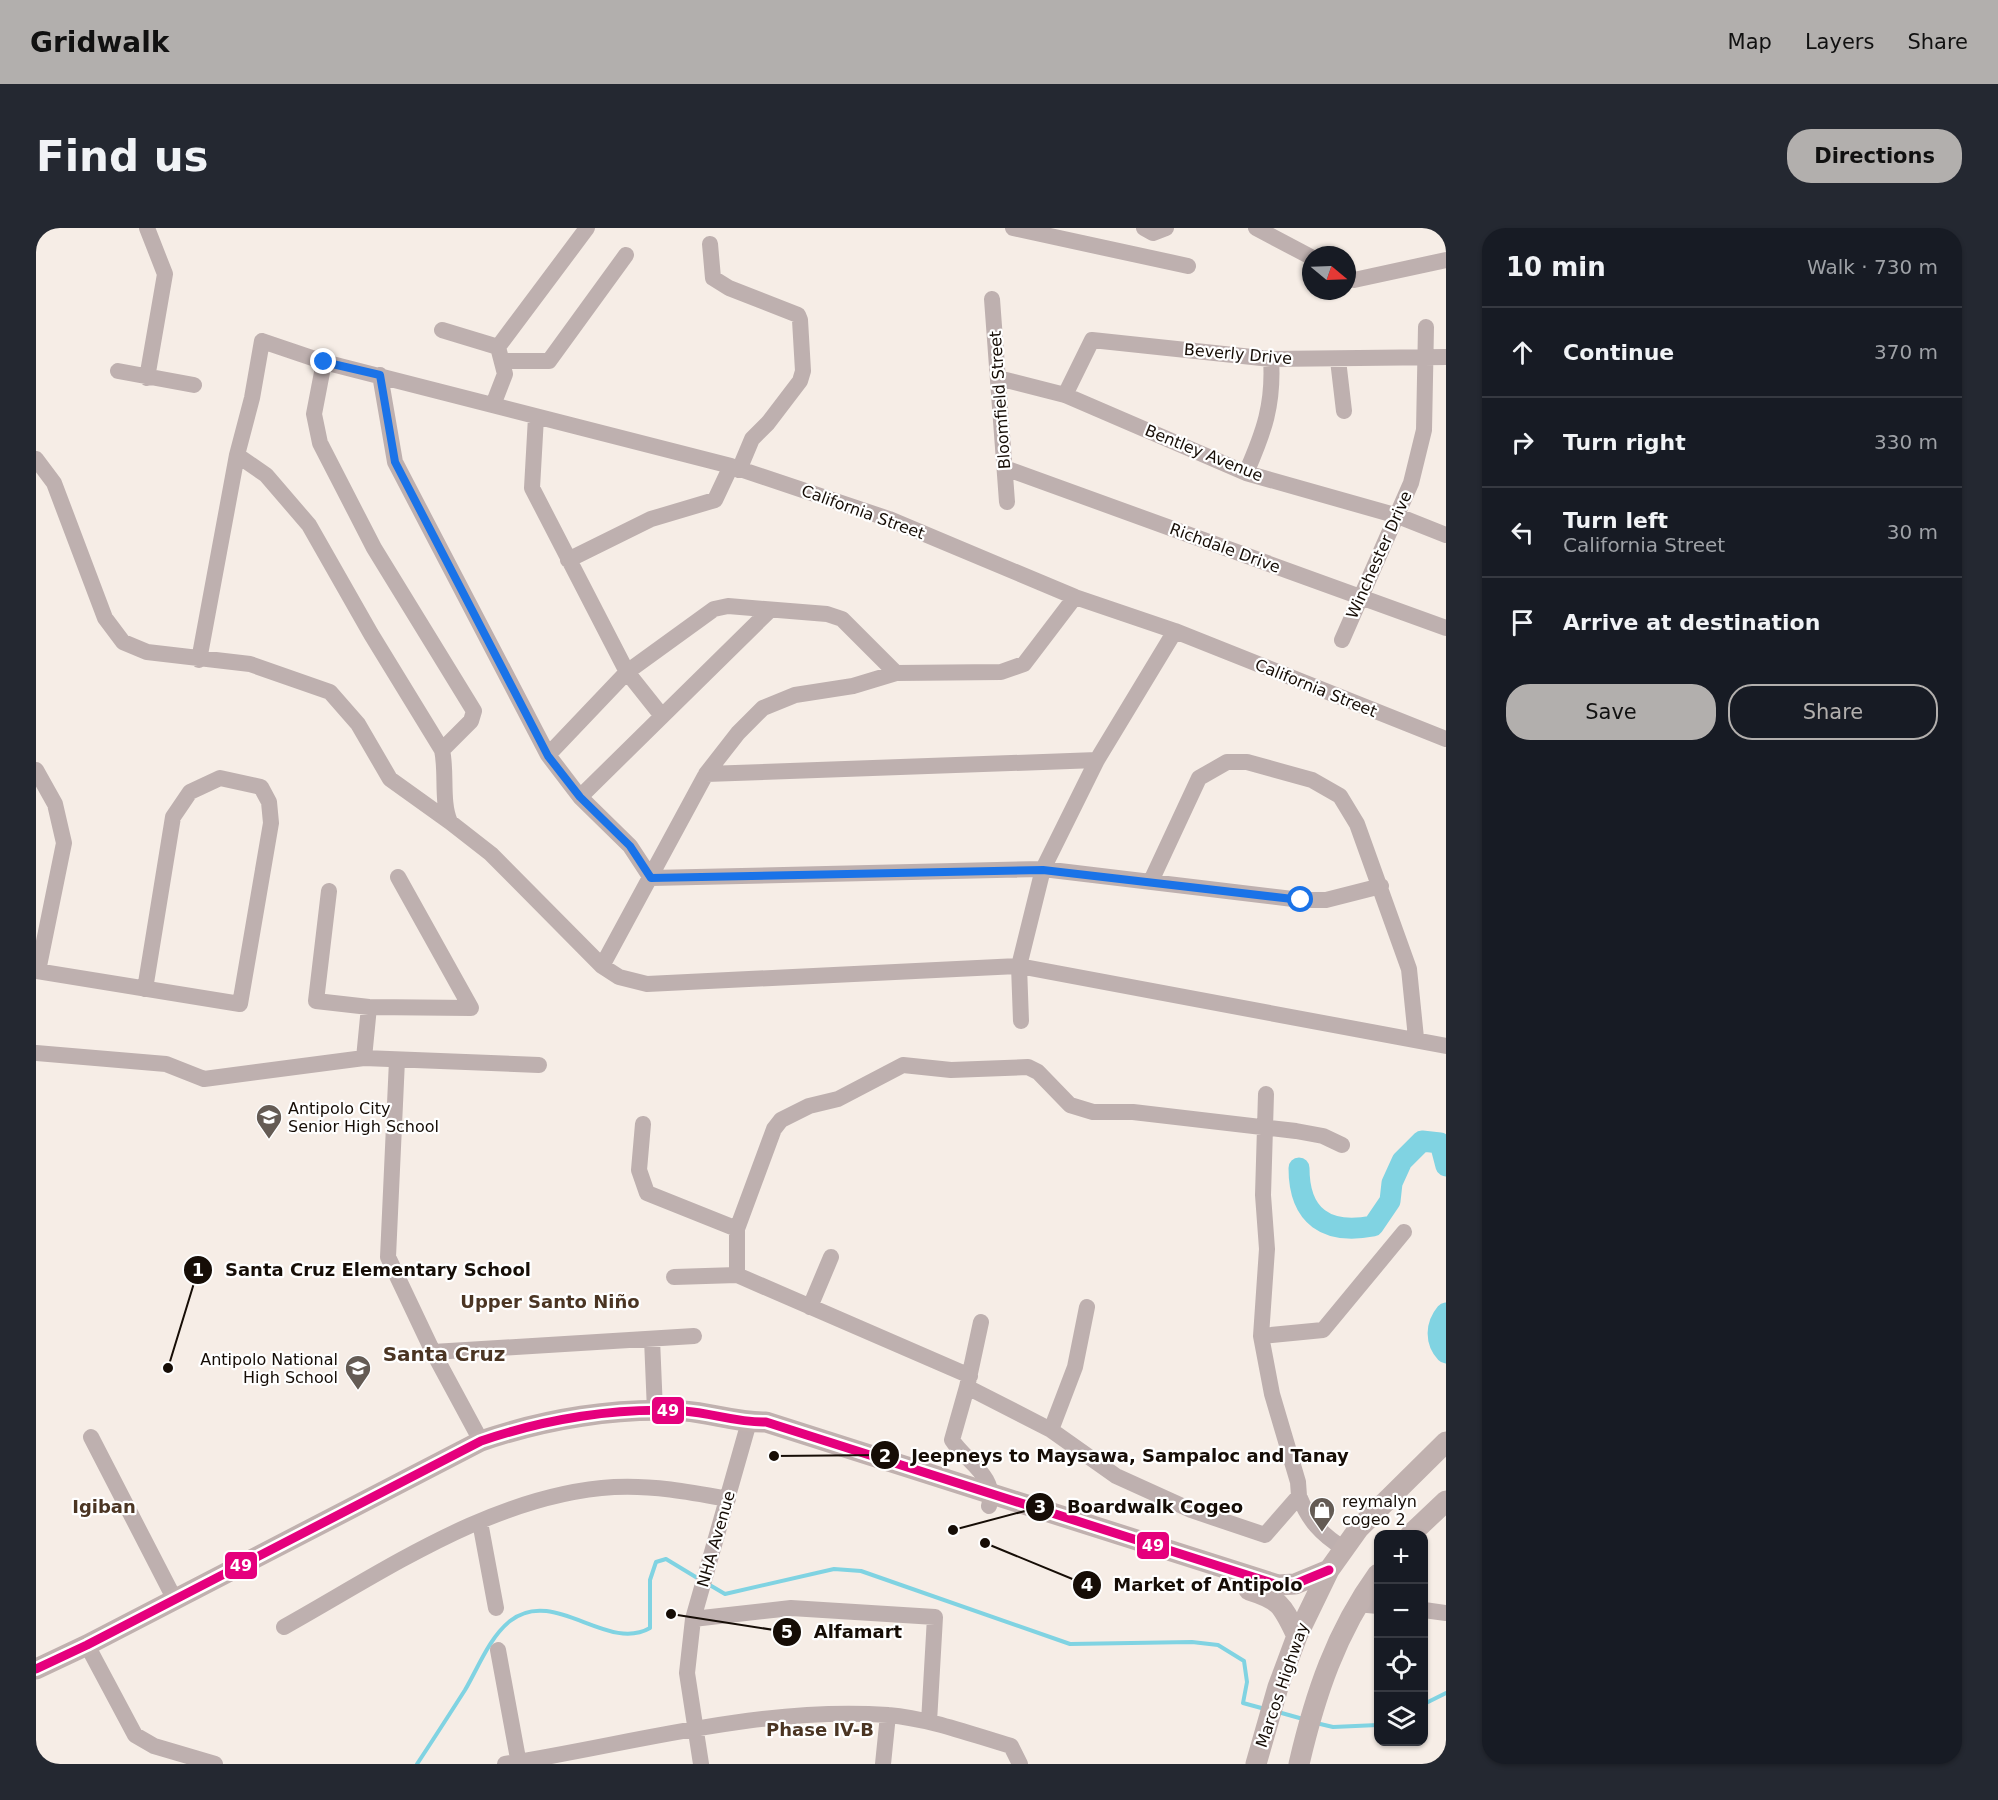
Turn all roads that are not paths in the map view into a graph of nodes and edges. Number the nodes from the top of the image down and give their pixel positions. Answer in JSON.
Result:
{"nodes":[{"id":1,"x":147,"y":228,"type":"edge"},
{"id":2,"x":587,"y":228,"type":"edge"},
{"id":3,"x":1013,"y":228,"type":"edge"},
{"id":4,"x":1144,"y":228,"type":"edge"},
{"id":5,"x":1166,"y":228,"type":"edge"},
{"id":6,"x":1256,"y":228,"type":"edge"},
{"id":7,"x":710,"y":244,"type":"dead end"},
{"id":8,"x":1302,"y":252,"type":"edge"},
{"id":9,"x":626,"y":255,"type":"dead end"},
{"id":10,"x":1446,"y":260,"type":"edge"},
{"id":11,"x":1188,"y":266,"type":"dead end"},
{"id":12,"x":1356,"y":280,"type":"edge"},
{"id":13,"x":992,"y":299,"type":"dead end"},
{"id":14,"x":1426,"y":327,"type":"dead end"},
{"id":15,"x":442,"y":330,"type":"dead end"},
{"id":16,"x":500,"y":354,"type":"junction"},
{"id":17,"x":1425,"y":357,"type":"junction"},
{"id":18,"x":1446,"y":357,"type":"edge"},
{"id":19,"x":1270,"y":359,"type":"junction"},
{"id":20,"x":1338,"y":360,"type":"junction"},
{"id":21,"x":324,"y":362,"type":"junction"},
{"id":22,"x":118,"y":371,"type":"dead end"},
{"id":23,"x":380,"y":375,"type":"junction"},
{"id":24,"x":147,"y":378,"type":"junction"},
{"id":25,"x":998,"y":378,"type":"junction"},
{"id":26,"x":194,"y":385,"type":"dead end"},
{"id":27,"x":1065,"y":395,"type":"junction"},
{"id":28,"x":493,"y":405,"type":"junction"},
{"id":29,"x":1344,"y":411,"type":"dead end"},
{"id":30,"x":536,"y":417,"type":"junction"},
{"id":31,"x":237,"y":455,"type":"junction"},
{"id":32,"x":36,"y":459,"type":"edge"},
{"id":33,"x":735,"y":468,"type":"junction"},
{"id":34,"x":1005,"y":468,"type":"junction"},
{"id":35,"x":1246,"y":472,"type":"junction"},
{"id":36,"x":1007,"y":502,"type":"dead end"},
{"id":37,"x":1398,"y":516,"type":"junction"},
{"id":38,"x":1446,"y":535,"type":"edge"},
{"id":39,"x":568,"y":560,"type":"junction"},
{"id":40,"x":1075,"y":597,"type":"junction"},
{"id":41,"x":1358,"y":597,"type":"junction"},
{"id":42,"x":769,"y":611,"type":"junction"},
{"id":43,"x":1446,"y":628,"type":"edge"},
{"id":44,"x":1175,"y":632,"type":"junction"},
{"id":45,"x":1342,"y":640,"type":"dead end"},
{"id":46,"x":199,"y":660,"type":"junction"},
{"id":47,"x":627,"y":672,"type":"junction"},
{"id":48,"x":896,"y":673,"type":"junction"},
{"id":49,"x":662,"y":716,"type":"junction"},
{"id":50,"x":1446,"y":739,"type":"edge"},
{"id":51,"x":442,"y":750,"type":"junction"},
{"id":52,"x":548,"y":756,"type":"junction"},
{"id":53,"x":1097,"y":760,"type":"junction"},
{"id":54,"x":36,"y":770,"type":"edge"},
{"id":55,"x":706,"y":774,"type":"junction"},
{"id":56,"x":580,"y":797,"type":"junction"},
{"id":57,"x":450,"y":822,"type":"junction"},
{"id":58,"x":1043,"y":870,"type":"junction"},
{"id":59,"x":398,"y":877,"type":"dead end"},
{"id":60,"x":651,"y":878,"type":"junction"},
{"id":61,"x":1150,"y":881,"type":"junction"},
{"id":62,"x":1381,"y":886,"type":"junction"},
{"id":63,"x":329,"y":891,"type":"dead end"},
{"id":64,"x":602,"y":966,"type":"junction"},
{"id":65,"x":1019,"y":966,"type":"junction"},
{"id":66,"x":37,"y":971,"type":"edge"},
{"id":67,"x":144,"y":988,"type":"junction"},
{"id":68,"x":369,"y":1007,"type":"junction"},
{"id":69,"x":1021,"y":1022,"type":"dead end"},
{"id":70,"x":1416,"y":1038,"type":"junction"},
{"id":71,"x":1446,"y":1046,"type":"edge"},
{"id":72,"x":36,"y":1053,"type":"edge"},
{"id":73,"x":364,"y":1058,"type":"junction"},
{"id":74,"x":397,"y":1060,"type":"junction"},
{"id":75,"x":539,"y":1065,"type":"dead end"},
{"id":76,"x":1266,"y":1094,"type":"dead end"},
{"id":77,"x":643,"y":1124,"type":"dead end"},
{"id":78,"x":1264,"y":1129,"type":"junction"},
{"id":79,"x":1342,"y":1145,"type":"dead end"},
{"id":80,"x":737,"y":1229,"type":"junction"},
{"id":81,"x":1404,"y":1232,"type":"dead end"},
{"id":82,"x":831,"y":1257,"type":"dead end"},
{"id":83,"x":737,"y":1275,"type":"junction"},
{"id":84,"x":674,"y":1277,"type":"dead end"},
{"id":85,"x":810,"y":1307,"type":"junction"},
{"id":86,"x":1087,"y":1307,"type":"dead end"},
{"id":87,"x":981,"y":1322,"type":"dead end"},
{"id":88,"x":694,"y":1336,"type":"dead end"},
{"id":89,"x":1261,"y":1336,"type":"junction"},
{"id":90,"x":652,"y":1339,"type":"junction"},
{"id":91,"x":433,"y":1352,"type":"junction"},
{"id":92,"x":969,"y":1382,"type":"junction"},
{"id":93,"x":655,"y":1411,"type":"junction"},
{"id":94,"x":749,"y":1422,"type":"junction"},
{"id":95,"x":1051,"y":1431,"type":"junction"},
{"id":96,"x":91,"y":1437,"type":"dead end"},
{"id":97,"x":482,"y":1441,"type":"junction"},
{"id":98,"x":1446,"y":1442,"type":"edge"},
{"id":99,"x":1299,"y":1496,"type":"junction"},
{"id":100,"x":728,"y":1499,"type":"junction"},
{"id":101,"x":991,"y":1500,"type":"junction"},
{"id":102,"x":1446,"y":1501,"type":"edge"},
{"id":103,"x":480,"y":1522,"type":"junction"},
{"id":104,"x":1415,"y":1530,"type":"edge"},
{"id":105,"x":1343,"y":1548,"type":"junction"},
{"id":106,"x":1329,"y":1570,"type":"junction"},
{"id":107,"x":1374,"y":1580,"type":"edge"},
{"id":108,"x":174,"y":1598,"type":"junction"},
{"id":109,"x":1357,"y":1604,"type":"junction"},
{"id":110,"x":1374,"y":1606,"type":"edge"},
{"id":111,"x":496,"y":1608,"type":"dead end"},
{"id":112,"x":1428,"y":1611,"type":"edge"},
{"id":113,"x":1446,"y":1613,"type":"edge"},
{"id":114,"x":693,"y":1619,"type":"junction"},
{"id":115,"x":284,"y":1627,"type":"dead end"},
{"id":116,"x":1297,"y":1636,"type":"junction"},
{"id":117,"x":87,"y":1645,"type":"junction"},
{"id":118,"x":498,"y":1650,"type":"dead end"},
{"id":119,"x":36,"y":1668,"type":"edge"},
{"id":120,"x":888,"y":1715,"type":"junction"},
{"id":121,"x":932,"y":1722,"type":"junction"},
{"id":122,"x":695,"y":1729,"type":"junction"},
{"id":123,"x":514,"y":1763,"type":"edge"},
{"id":124,"x":215,"y":1764,"type":"edge"},
{"id":125,"x":701,"y":1764,"type":"edge"},
{"id":126,"x":883,"y":1764,"type":"edge"},
{"id":127,"x":1020,"y":1764,"type":"edge"},
{"id":128,"x":1256,"y":1764,"type":"edge"},
{"id":129,"x":1299,"y":1764,"type":"edge"}],
"edges":[{"from":1,"to":24,"type":"street"},
{"from":2,"to":16,"type":"street"},
{"from":3,"to":11,"type":"street"},
{"from":4,"to":5,"type":"street"},
{"from":6,"to":8,"type":"street"},
{"from":7,"to":33,"type":"street"},
{"from":9,"to":16,"type":"street"},
{"from":10,"to":12,"type":"street"},
{"from":13,"to":25,"type":"street","name":"Bloomfield Street"},
{"from":14,"to":17,"type":"street","name":"Winchester Drive"},
{"from":15,"to":16,"type":"street"},
{"from":16,"to":28,"type":"street"},
{"from":17,"to":18,"type":"street","name":"Beverly Drive"},
{"from":17,"to":20,"type":"street","name":"Beverly Drive"},
{"from":17,"to":37,"type":"street","name":"Winchester Drive"},
{"from":19,"to":20,"type":"street","name":"Beverly Drive"},
{"from":19,"to":27,"type":"street","name":"Beverly Drive"},
{"from":19,"to":35,"type":"street"},
{"from":20,"to":29,"type":"street"},
{"from":21,"to":23,"type":"street","name":"California Street"},
{"from":21,"to":31,"type":"street","name":"California Street"},
{"from":21,"to":51,"type":"street"},
{"from":22,"to":24,"type":"street"},
{"from":23,"to":28,"type":"street","name":"California Street"},
{"from":23,"to":52,"type":"street"},
{"from":24,"to":26,"type":"street"},
{"from":25,"to":27,"type":"street","name":"Bentley Avenue"},
{"from":25,"to":34,"type":"street","name":"Bloomfield Street"},
{"from":27,"to":35,"type":"street","name":"Bentley Avenue"},
{"from":28,"to":30,"type":"street","name":"California Street"},
{"from":30,"to":33,"type":"street","name":"California Street"},
{"from":30,"to":39,"type":"street"},
{"from":31,"to":46,"type":"street"},
{"from":31,"to":51,"type":"street"},
{"from":32,"to":46,"type":"street"},
{"from":33,"to":39,"type":"street"},
{"from":33,"to":40,"type":"street","name":"California Street"},
{"from":34,"to":36,"type":"street","name":"Bloomfield Street"},
{"from":34,"to":41,"type":"street","name":"Richdale Drive"},
{"from":35,"to":37,"type":"street","name":"Bentley Avenue"},
{"from":37,"to":38,"type":"street","name":"Bentley Avenue"},
{"from":37,"to":41,"type":"street","name":"Winchester Drive"},
{"from":39,"to":47,"type":"street"},
{"from":40,"to":44,"type":"street","name":"California Street"},
{"from":40,"to":48,"type":"street"},
{"from":41,"to":43,"type":"street","name":"Richdale Drive"},
{"from":41,"to":45,"type":"street","name":"Winchester Drive"},
{"from":42,"to":47,"type":"street"},
{"from":42,"to":48,"type":"street"},
{"from":42,"to":49,"type":"street"},
{"from":44,"to":50,"type":"street","name":"California Street"},
{"from":44,"to":53,"type":"street"},
{"from":46,"to":57,"type":"street"},
{"from":47,"to":49,"type":"street"},
{"from":47,"to":52,"type":"street"},
{"from":48,"to":55,"type":"street"},
{"from":49,"to":56,"type":"street"},
{"from":51,"to":57,"type":"street"},
{"from":52,"to":56,"type":"street"},
{"from":53,"to":55,"type":"street"},
{"from":53,"to":58,"type":"street"},
{"from":54,"to":66,"type":"street"},
{"from":55,"to":60,"type":"street"},
{"from":56,"to":60,"type":"street"},
{"from":57,"to":64,"type":"street"},
{"from":58,"to":60,"type":"street"},
{"from":58,"to":61,"type":"street"},
{"from":58,"to":65,"type":"street"},
{"from":59,"to":68,"type":"street"},
{"from":60,"to":64,"type":"street"},
{"from":61,"to":62,"type":"street"},
{"from":61,"to":62,"type":"street"},
{"from":62,"to":70,"type":"street"},
{"from":63,"to":68,"type":"street"},
{"from":64,"to":65,"type":"street"},
{"from":65,"to":69,"type":"street"},
{"from":65,"to":70,"type":"street"},
{"from":66,"to":67,"type":"street"},
{"from":67,"to":67,"type":"street"},
{"from":68,"to":73,"type":"street"},
{"from":70,"to":71,"type":"street"},
{"from":72,"to":73,"type":"street"},
{"from":73,"to":74,"type":"street"},
{"from":74,"to":75,"type":"street"},
{"from":74,"to":91,"type":"street"},
{"from":76,"to":78,"type":"street"},
{"from":77,"to":80,"type":"street"},
{"from":78,"to":79,"type":"street"},
{"from":78,"to":80,"type":"street"},
{"from":78,"to":89,"type":"street"},
{"from":80,"to":83,"type":"street"},
{"from":81,"to":89,"type":"street"},
{"from":82,"to":85,"type":"street"},
{"from":83,"to":84,"type":"street"},
{"from":83,"to":85,"type":"street"},
{"from":85,"to":92,"type":"street"},
{"from":86,"to":95,"type":"street"},
{"from":87,"to":92,"type":"street"},
{"from":88,"to":90,"type":"street"},
{"from":89,"to":99,"type":"street"},
{"from":90,"to":91,"type":"street"},
{"from":90,"to":93,"type":"street"},
{"from":91,"to":97,"type":"street"},
{"from":92,"to":95,"type":"street"},
{"from":92,"to":101,"type":"street"},
{"from":93,"to":94,"type":"main road"},
{"from":93,"to":97,"type":"main road"},
{"from":94,"to":100,"type":"street","name":"NHA Avenue"},
{"from":94,"to":101,"type":"main road"},
{"from":95,"to":99,"type":"street"},
{"from":96,"to":108,"type":"street"},
{"from":97,"to":108,"type":"main road"},
{"from":98,"to":105,"type":"main road","name":"Marcos Highway"},
{"from":99,"to":105,"type":"street"},
{"from":100,"to":103,"type":"street"},
{"from":100,"to":114,"type":"street","name":"NHA Avenue"},
{"from":101,"to":106,"type":"main road"},
{"from":101,"to":116,"type":"main road"},
{"from":102,"to":104,"type":"main road"},
{"from":103,"to":111,"type":"street"},
{"from":103,"to":115,"type":"street"},
{"from":105,"to":106,"type":"main road","name":"Marcos Highway"},
{"from":106,"to":116,"type":"main road","name":"Marcos Highway"},
{"from":107,"to":109,"type":"main road"},
{"from":108,"to":117,"type":"main road"},
{"from":109,"to":110,"type":"street"},
{"from":109,"to":129,"type":"main road"},
{"from":112,"to":113,"type":"street"},
{"from":114,"to":121,"type":"street"},
{"from":114,"to":122,"type":"street","name":"NHA Avenue"},
{"from":116,"to":128,"type":"main road","name":"Marcos Highway"},
{"from":117,"to":119,"type":"main road"},
{"from":117,"to":124,"type":"street"},
{"from":118,"to":123,"type":"street"},
{"from":120,"to":121,"type":"street"},
{"from":120,"to":122,"type":"street"},
{"from":120,"to":126,"type":"street"},
{"from":121,"to":127,"type":"street"},
{"from":122,"to":123,"type":"street"},
{"from":122,"to":125,"type":"street","name":"NHA Avenue"}]}
